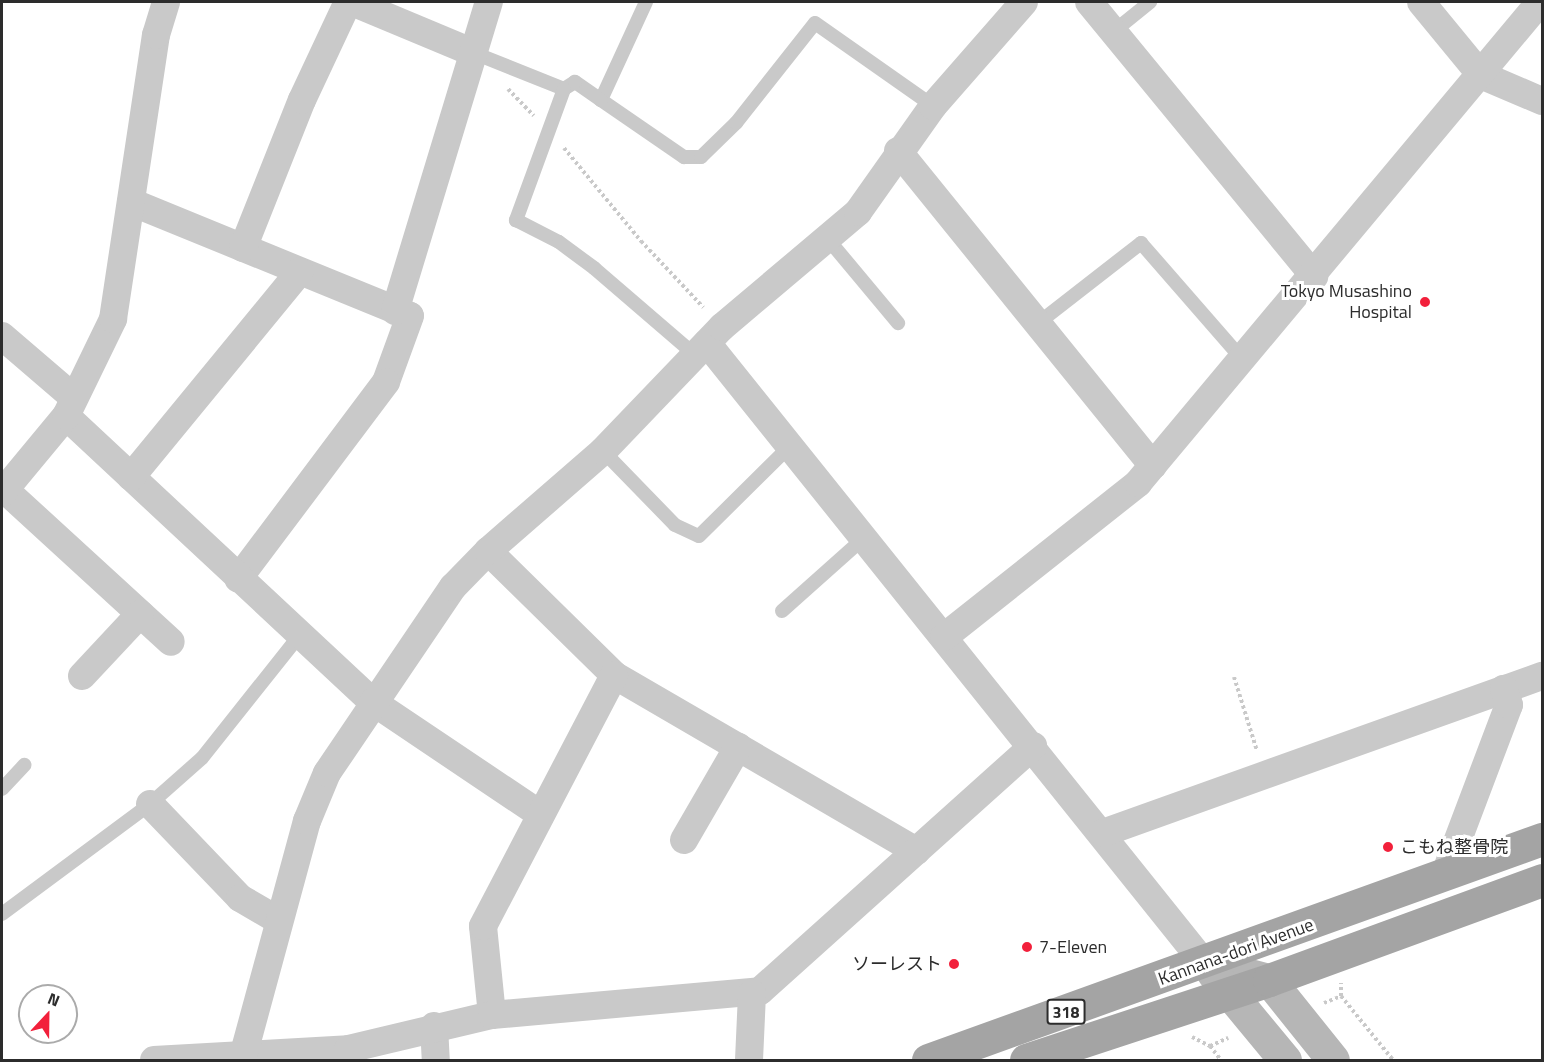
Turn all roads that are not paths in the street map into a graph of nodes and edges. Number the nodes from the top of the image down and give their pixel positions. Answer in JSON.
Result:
{"nodes":[{"id":1,"x":166,"y":2,"type":"edge"},
{"id":2,"x":348,"y":2,"type":"edge"},
{"id":3,"x":352,"y":2,"type":"edge"},
{"id":4,"x":489,"y":2,"type":"edge"},
{"id":5,"x":646,"y":2,"type":"edge"},
{"id":6,"x":1024,"y":2,"type":"edge"},
{"id":7,"x":1089,"y":2,"type":"edge"},
{"id":8,"x":1150,"y":2,"type":"edge"},
{"id":9,"x":1421,"y":2,"type":"edge"},
{"id":10,"x":1540,"y":2,"type":"edge"},
{"id":11,"x":1113,"y":32,"type":"junction"},
{"id":12,"x":474,"y":52,"type":"junction"},
{"id":13,"x":1481,"y":75,"type":"junction"},
{"id":14,"x":564,"y":88,"type":"junction"},
{"id":15,"x":601,"y":100,"type":"junction"},
{"id":16,"x":1542,"y":101,"type":"edge"},
{"id":17,"x":933,"y":106,"type":"junction"},
{"id":18,"x":898,"y":151,"type":"junction"},
{"id":19,"x":131,"y":202,"type":"junction"},
{"id":20,"x":827,"y":238,"type":"junction"},
{"id":21,"x":243,"y":248,"type":"junction"},
{"id":22,"x":300,"y":271,"type":"junction"},
{"id":23,"x":1314,"y":276,"type":"junction"},
{"id":24,"x":395,"y":311,"type":"junction"},
{"id":25,"x":898,"y":323,"type":"dead end"},
{"id":26,"x":1037,"y":324,"type":"junction"},
{"id":27,"x":2,"y":336,"type":"edge"},
{"id":28,"x":708,"y":342,"type":"junction"},
{"id":29,"x":1244,"y":361,"type":"junction"},
{"id":30,"x":70,"y":407,"type":"junction"},
{"id":31,"x":790,"y":446,"type":"junction"},
{"id":32,"x":603,"y":452,"type":"junction"},
{"id":33,"x":1153,"y":466,"type":"junction"},
{"id":34,"x":131,"y":477,"type":"junction"},
{"id":35,"x":3,"y":491,"type":"edge"},
{"id":36,"x":864,"y":538,"type":"junction"},
{"id":37,"x":488,"y":551,"type":"junction"},
{"id":38,"x":238,"y":579,"type":"junction"},
{"id":39,"x":782,"y":611,"type":"dead end"},
{"id":40,"x":140,"y":614,"type":"junction"},
{"id":41,"x":299,"y":636,"type":"junction"},
{"id":42,"x":944,"y":637,"type":"junction"},
{"id":43,"x":171,"y":642,"type":"dead end"},
{"id":44,"x":614,"y":675,"type":"junction"},
{"id":45,"x":82,"y":676,"type":"dead end"},
{"id":46,"x":1542,"y":676,"type":"edge"},
{"id":47,"x":1504,"y":689,"type":"junction"},
{"id":48,"x":373,"y":702,"type":"junction"},
{"id":49,"x":1033,"y":746,"type":"junction"},
{"id":50,"x":738,"y":747,"type":"junction"},
{"id":51,"x":24,"y":765,"type":"dead end"},
{"id":52,"x":2,"y":789,"type":"edge"},
{"id":53,"x":150,"y":804,"type":"junction"},
{"id":54,"x":541,"y":815,"type":"junction"},
{"id":55,"x":1103,"y":833,"type":"junction"},
{"id":56,"x":1542,"y":839,"type":"edge"},
{"id":57,"x":684,"y":840,"type":"dead end"},
{"id":58,"x":916,"y":851,"type":"junction"},
{"id":59,"x":1445,"y":874,"type":"junction"},
{"id":60,"x":1542,"y":880,"type":"edge"},
{"id":61,"x":2,"y":914,"type":"edge"},
{"id":62,"x":278,"y":920,"type":"junction"},
{"id":63,"x":1204,"y":963,"type":"junction"},
{"id":64,"x":1269,"y":980,"type":"junction"},
{"id":65,"x":1228,"y":991,"type":"junction"},
{"id":66,"x":752,"y":993,"type":"junction"},
{"id":67,"x":492,"y":1016,"type":"junction"},
{"id":68,"x":435,"y":1026,"type":"junction"},
{"id":69,"x":243,"y":1059,"type":"edge"},
{"id":70,"x":154,"y":1060,"type":"edge"},
{"id":71,"x":436,"y":1060,"type":"edge"},
{"id":72,"x":749,"y":1060,"type":"edge"},
{"id":73,"x":928,"y":1060,"type":"edge"},
{"id":74,"x":1026,"y":1060,"type":"edge"},
{"id":75,"x":1285,"y":1060,"type":"edge"},
{"id":76,"x":1333,"y":1060,"type":"edge"}],
"edges":[{"from":1,"to":19,"type":"street"},
{"from":2,"to":21,"type":"street"},
{"from":3,"to":12,"type":"street"},
{"from":4,"to":12,"type":"street"},
{"from":5,"to":15,"type":"lane"},
{"from":6,"to":17,"type":"street"},
{"from":7,"to":11,"type":"street"},
{"from":8,"to":11,"type":"lane"},
{"from":9,"to":13,"type":"street"},
{"from":10,"to":13,"type":"street"},
{"from":11,"to":23,"type":"street"},
{"from":12,"to":14,"type":"lane"},
{"from":12,"to":24,"type":"street"},
{"from":13,"to":16,"type":"street"},
{"from":13,"to":23,"type":"street"},
{"from":14,"to":15,"type":"lane"},
{"from":14,"to":28,"type":"lane"},
{"from":15,"to":17,"type":"lane"},
{"from":17,"to":18,"type":"street"},
{"from":18,"to":20,"type":"street"},
{"from":18,"to":26,"type":"street"},
{"from":19,"to":21,"type":"street"},
{"from":19,"to":30,"type":"street"},
{"from":20,"to":25,"type":"lane"},
{"from":20,"to":28,"type":"street"},
{"from":21,"to":22,"type":"street"},
{"from":22,"to":24,"type":"street"},
{"from":22,"to":34,"type":"street"},
{"from":23,"to":29,"type":"street"},
{"from":24,"to":38,"type":"street"},
{"from":26,"to":29,"type":"lane"},
{"from":26,"to":33,"type":"street"},
{"from":27,"to":30,"type":"street"},
{"from":28,"to":31,"type":"street"},
{"from":28,"to":32,"type":"street"},
{"from":29,"to":33,"type":"street"},
{"from":30,"to":34,"type":"street"},
{"from":30,"to":35,"type":"street"},
{"from":31,"to":32,"type":"lane"},
{"from":31,"to":36,"type":"street"},
{"from":32,"to":37,"type":"street"},
{"from":33,"to":42,"type":"street"},
{"from":34,"to":38,"type":"street"},
{"from":35,"to":40,"type":"street"},
{"from":36,"to":39,"type":"lane"},
{"from":36,"to":42,"type":"street"},
{"from":37,"to":44,"type":"street"},
{"from":37,"to":48,"type":"street"},
{"from":38,"to":41,"type":"street"},
{"from":40,"to":43,"type":"street"},
{"from":40,"to":45,"type":"street"},
{"from":41,"to":48,"type":"street"},
{"from":41,"to":53,"type":"lane"},
{"from":42,"to":49,"type":"street"},
{"from":44,"to":50,"type":"street"},
{"from":44,"to":54,"type":"street"},
{"from":46,"to":47,"type":"street"},
{"from":47,"to":55,"type":"street"},
{"from":47,"to":59,"type":"street"},
{"from":48,"to":54,"type":"street"},
{"from":48,"to":62,"type":"street"},
{"from":49,"to":55,"type":"street"},
{"from":49,"to":58,"type":"street"},
{"from":50,"to":57,"type":"street"},
{"from":50,"to":58,"type":"street"},
{"from":51,"to":52,"type":"lane"},
{"from":53,"to":61,"type":"lane"},
{"from":53,"to":62,"type":"street"},
{"from":54,"to":67,"type":"street"},
{"from":55,"to":63,"type":"street"},
{"from":56,"to":59,"type":"main road","name":"Kannana-dori Avenue","number":"318"},
{"from":58,"to":66,"type":"street"},
{"from":59,"to":63,"type":"main road","name":"Kannana-dori Avenue","number":"318"},
{"from":60,"to":64,"type":"main road","name":"Kannana-dori Avenue","number":"318"},
{"from":62,"to":69,"type":"street"},
{"from":63,"to":64,"type":"main road"},
{"from":63,"to":65,"type":"main road"},
{"from":63,"to":73,"type":"main road","name":"Kannana-dori Avenue","number":"318"},
{"from":64,"to":65,"type":"main road","name":"Kannana-dori Avenue","number":"318"},
{"from":64,"to":76,"type":"main road"},
{"from":65,"to":74,"type":"main road","name":"Kannana-dori Avenue","number":"318"},
{"from":65,"to":75,"type":"main road"},
{"from":66,"to":67,"type":"street"},
{"from":66,"to":72,"type":"street"},
{"from":67,"to":68,"type":"street"},
{"from":68,"to":69,"type":"street"},
{"from":68,"to":71,"type":"street"},
{"from":69,"to":70,"type":"street"}]}
